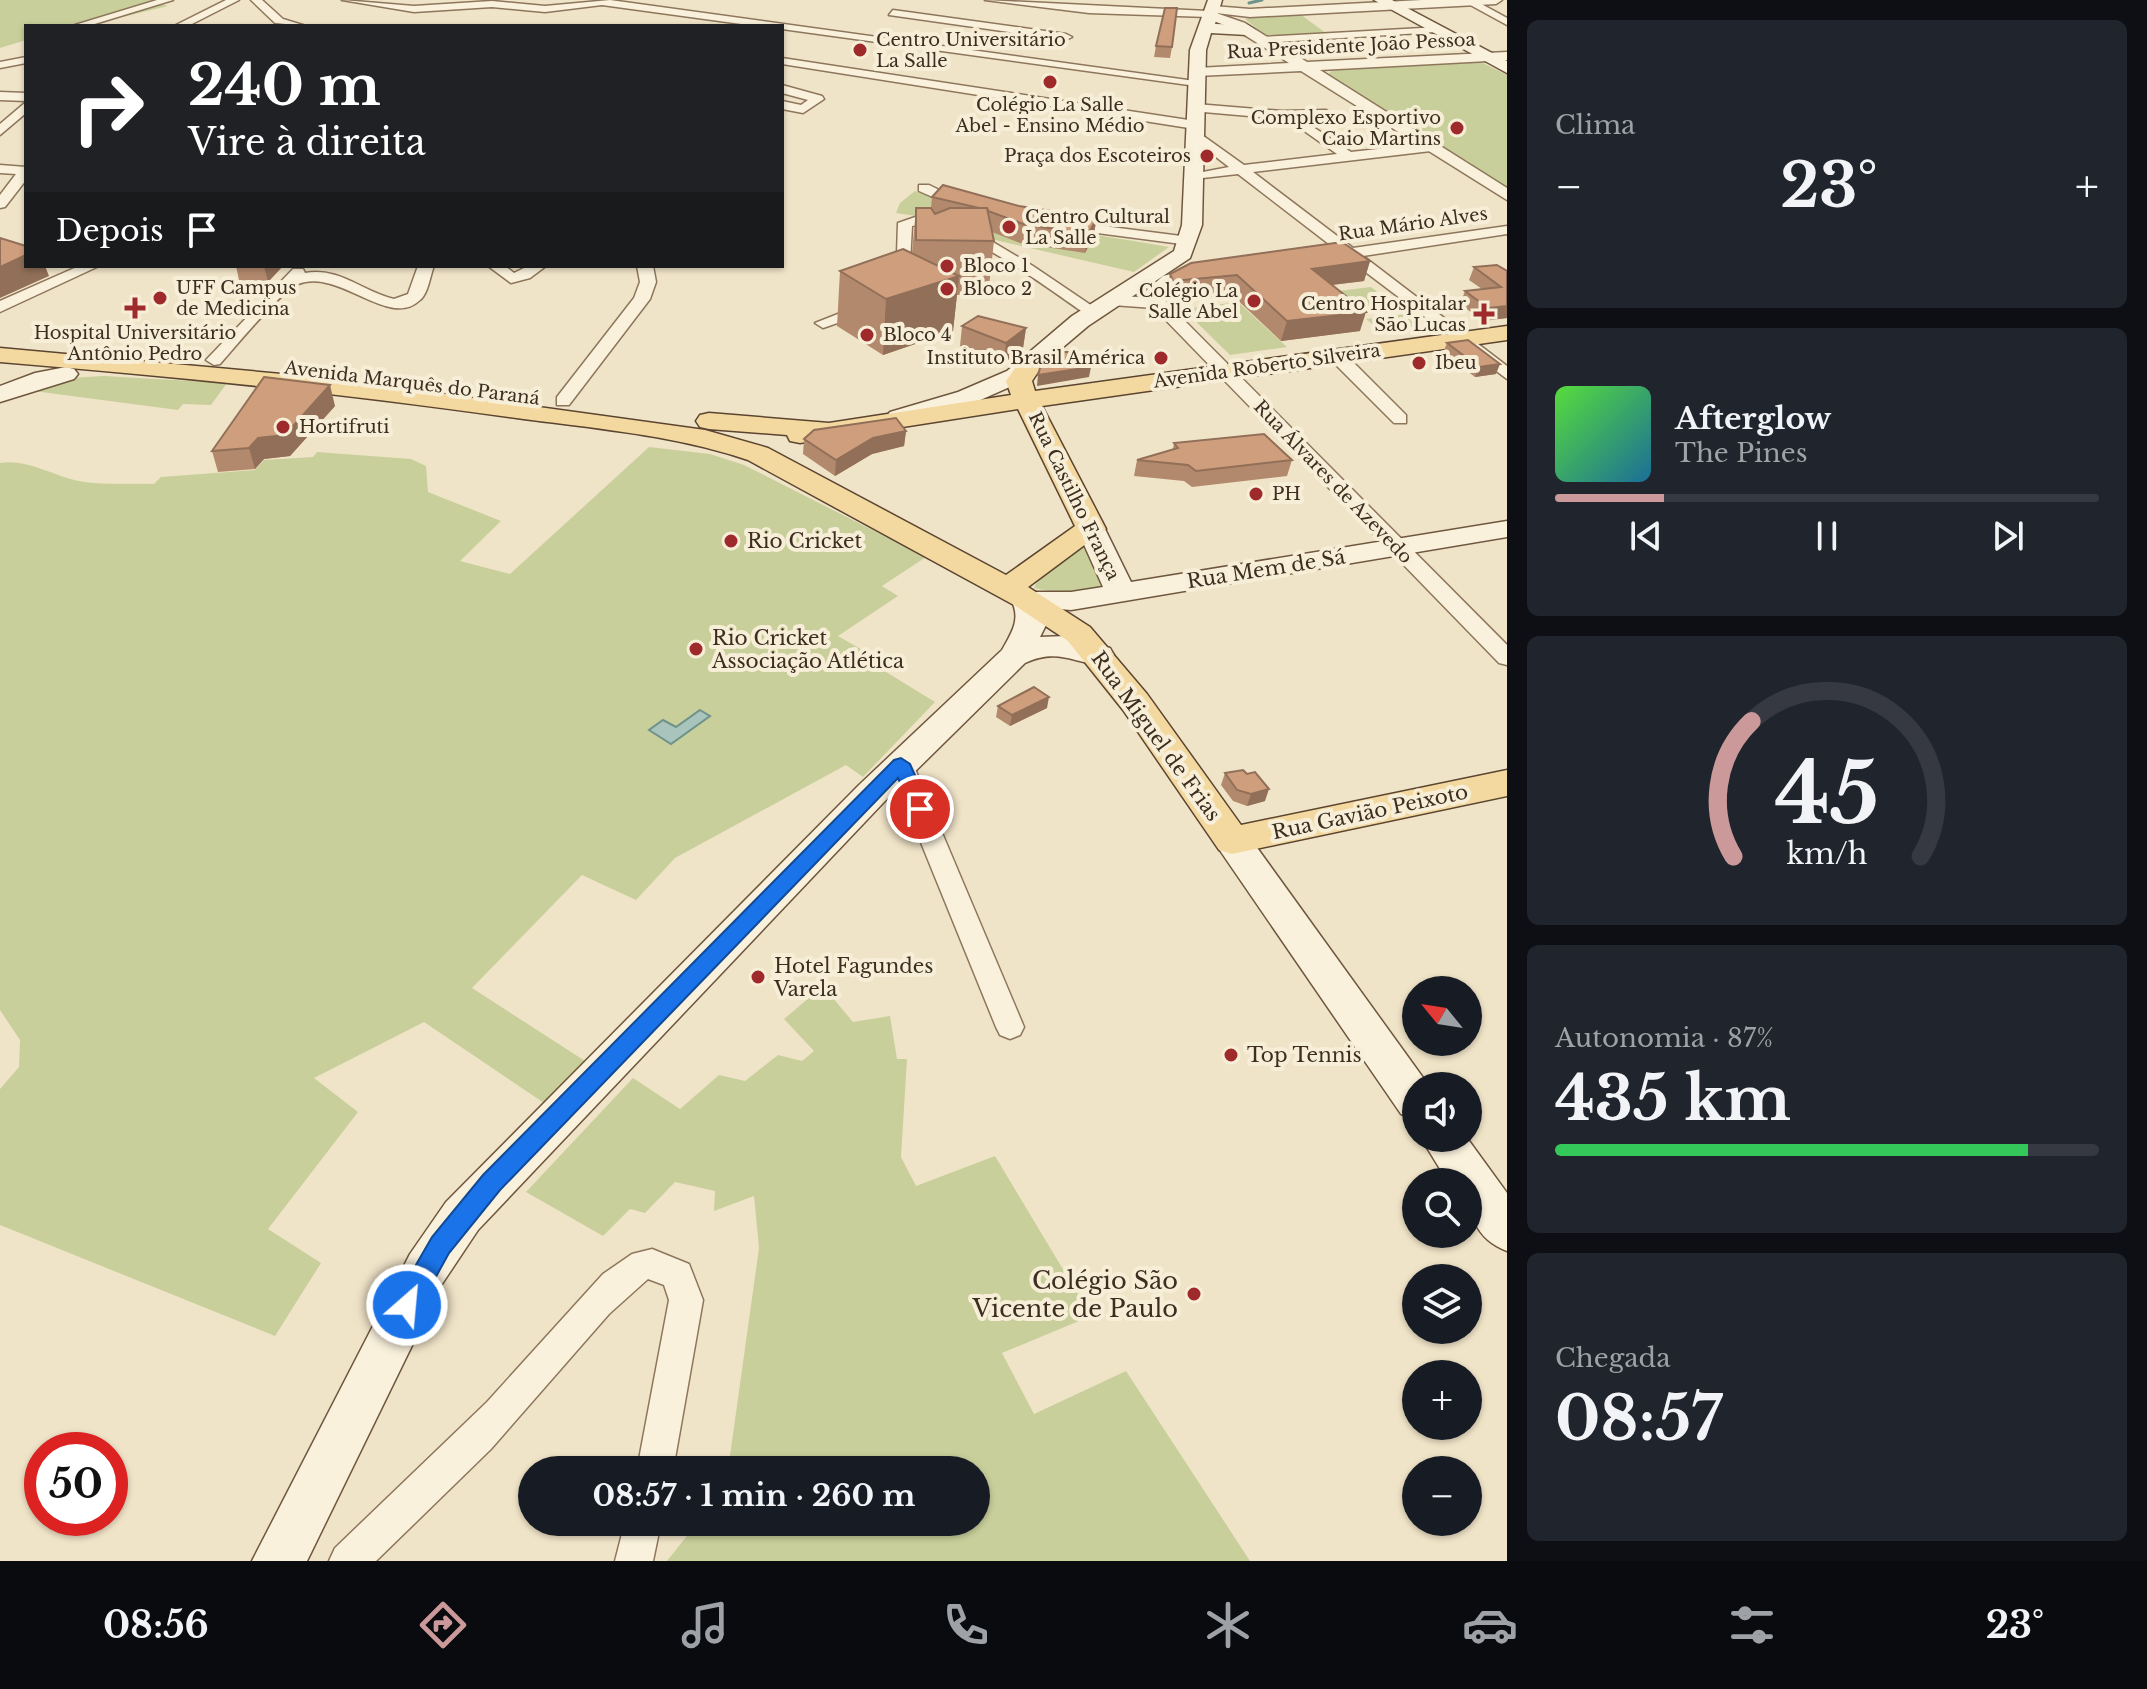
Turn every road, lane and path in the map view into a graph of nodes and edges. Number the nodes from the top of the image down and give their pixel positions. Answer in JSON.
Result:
{"nodes":[{"id":1,"x":168,"y":0,"type":"edge"},
{"id":2,"x":234,"y":0,"type":"edge"},
{"id":3,"x":256,"y":0,"type":"edge"},
{"id":4,"x":347,"y":0,"type":"edge"},
{"id":5,"x":663,"y":0,"type":"edge"},
{"id":6,"x":990,"y":0,"type":"edge"},
{"id":7,"x":1496,"y":0,"type":"edge"},
{"id":8,"x":1468,"y":1,"type":"edge"},
{"id":9,"x":581,"y":2,"type":"edge"},
{"id":10,"x":384,"y":3,"type":"edge"},
{"id":11,"x":1385,"y":3,"type":"edge"},
{"id":12,"x":560,"y":7,"type":"junction"},
{"id":13,"x":650,"y":8,"type":"junction"},
{"id":14,"x":893,"y":13,"type":"dead end"},
{"id":15,"x":1209,"y":13,"type":"edge"},
{"id":16,"x":1250,"y":13,"type":"junction"},
{"id":17,"x":1080,"y":19,"type":"edge"},
{"id":18,"x":549,"y":21,"type":"dead end"},
{"id":19,"x":1507,"y":22,"type":"edge"},
{"id":20,"x":84,"y":24,"type":"edge"},
{"id":21,"x":183,"y":24,"type":"edge"},
{"id":22,"x":292,"y":24,"type":"edge"},
{"id":23,"x":777,"y":24,"type":"edge"},
{"id":24,"x":784,"y":25,"type":"edge"},
{"id":25,"x":1244,"y":28,"type":"junction"},
{"id":26,"x":1436,"y":29,"type":"junction"},
{"id":27,"x":1261,"y":40,"type":"junction"},
{"id":28,"x":1058,"y":48,"type":"dead end"},
{"id":29,"x":1507,"y":56,"type":"edge"},
{"id":30,"x":1487,"y":57,"type":"junction"},
{"id":31,"x":22,"y":61,"type":"edge"},
{"id":32,"x":784,"y":61,"type":"edge"},
{"id":33,"x":0,"y":65,"type":"edge"},
{"id":34,"x":1301,"y":67,"type":"junction"},
{"id":35,"x":1507,"y":68,"type":"edge"},
{"id":36,"x":1197,"y":77,"type":"junction"},
{"id":37,"x":784,"y":90,"type":"edge"},
{"id":38,"x":0,"y":96,"type":"edge"},
{"id":39,"x":24,"y":97,"type":"edge"},
{"id":40,"x":784,"y":105,"type":"edge"},
{"id":41,"x":24,"y":108,"type":"edge"},
{"id":42,"x":1326,"y":114,"type":"dead end"},
{"id":43,"x":1196,"y":122,"type":"junction"},
{"id":44,"x":1304,"y":125,"type":"dead end"},
{"id":45,"x":0,"y":131,"type":"edge"},
{"id":46,"x":1431,"y":147,"type":"junction"},
{"id":47,"x":1349,"y":157,"type":"junction"},
{"id":48,"x":0,"y":169,"type":"edge"},
{"id":49,"x":1242,"y":170,"type":"junction"},
{"id":50,"x":24,"y":171,"type":"edge"},
{"id":51,"x":24,"y":174,"type":"edge"},
{"id":52,"x":1194,"y":175,"type":"junction"},
{"id":53,"x":924,"y":188,"type":"dead end"},
{"id":54,"x":1507,"y":195,"type":"edge"},
{"id":55,"x":0,"y":206,"type":"edge"},
{"id":56,"x":986,"y":210,"type":"edge"},
{"id":57,"x":0,"y":218,"type":"edge"},
{"id":58,"x":1042,"y":222,"type":"edge"},
{"id":59,"x":1507,"y":230,"type":"edge"},
{"id":60,"x":1189,"y":241,"type":"junction"},
{"id":61,"x":1348,"y":254,"type":"junction"},
{"id":62,"x":1319,"y":258,"type":"edge"},
{"id":63,"x":1176,"y":260,"type":"junction"},
{"id":64,"x":87,"y":268,"type":"edge"},
{"id":65,"x":301,"y":268,"type":"edge"},
{"id":66,"x":308,"y":268,"type":"edge"},
{"id":67,"x":425,"y":268,"type":"edge"},
{"id":68,"x":498,"y":268,"type":"edge"},
{"id":69,"x":535,"y":268,"type":"edge"},
{"id":70,"x":645,"y":268,"type":"edge"},
{"id":71,"x":1210,"y":270,"type":"joint"},
{"id":72,"x":326,"y":276,"type":"junction"},
{"id":73,"x":288,"y":282,"type":"junction"},
{"id":74,"x":1159,"y":304,"type":"junction"},
{"id":75,"x":1103,"y":306,"type":"junction"},
{"id":76,"x":0,"y":307,"type":"edge"},
{"id":77,"x":823,"y":323,"type":"dead end"},
{"id":78,"x":1507,"y":333,"type":"edge"},
{"id":79,"x":1464,"y":339,"type":"junction"},
{"id":80,"x":0,"y":344,"type":"edge"},
{"id":81,"x":0,"y":355,"type":"edge"},
{"id":82,"x":1337,"y":356,"type":"junction"},
{"id":83,"x":214,"y":360,"type":"junction"},
{"id":84,"x":1027,"y":369,"type":"junction"},
{"id":85,"x":1224,"y":370,"type":"junction"},
{"id":86,"x":66,"y":374,"type":"joint"},
{"id":87,"x":1507,"y":374,"type":"edge"},
{"id":88,"x":235,"y":376,"type":"junction"},
{"id":89,"x":0,"y":395,"type":"edge"},
{"id":90,"x":1027,"y":400,"type":"junction"},
{"id":91,"x":563,"y":401,"type":"junction"},
{"id":92,"x":899,"y":417,"type":"junction"},
{"id":93,"x":1400,"y":419,"type":"dead end"},
{"id":94,"x":822,"y":429,"type":"junction"},
{"id":95,"x":721,"y":441,"type":"junction"},
{"id":96,"x":758,"y":454,"type":"joint"},
{"id":97,"x":1091,"y":529,"type":"junction"},
{"id":98,"x":1507,"y":529,"type":"edge"},
{"id":99,"x":1396,"y":548,"type":"junction"},
{"id":100,"x":1121,"y":593,"type":"junction"},
{"id":101,"x":1017,"y":594,"type":"junction"},
{"id":102,"x":1099,"y":655,"type":"junction"},
{"id":103,"x":1014,"y":656,"type":"junction"},
{"id":104,"x":1507,"y":658,"type":"edge"},
{"id":105,"x":901,"y":764,"type":"junction"},
{"id":106,"x":1507,"y":783,"type":"edge"},
{"id":107,"x":1232,"y":840,"type":"junction"},
{"id":108,"x":1010,"y":1027,"type":"dead end"},
{"id":109,"x":1402,"y":1081,"type":"edge"},
{"id":110,"x":1452,"y":1152,"type":"edge"},
{"id":111,"x":1507,"y":1230,"type":"edge"},
{"id":112,"x":658,"y":1456,"type":"edge"},
{"id":113,"x":640,"y":1536,"type":"edge"},
{"id":114,"x":279,"y":1561,"type":"edge"},
{"id":115,"x":348,"y":1561,"type":"edge"},
{"id":116,"x":634,"y":1561,"type":"edge"}],
"edges":[{"from":1,"to":20,"type":"street"},
{"from":2,"to":21,"type":"street"},
{"from":3,"to":22,"type":"street"},
{"from":4,"to":10,"type":"street"},
{"from":5,"to":13,"type":"street"},
{"from":6,"to":17,"type":"street"},
{"from":7,"to":8,"type":"street"},
{"from":8,"to":11,"type":"street"},
{"from":8,"to":19,"type":"street"},
{"from":9,"to":12,"type":"street"},
{"from":9,"to":13,"type":"street"},
{"from":10,"to":12,"type":"street"},
{"from":11,"to":16,"type":"street"},
{"from":11,"to":26,"type":"main road"},
{"from":12,"to":18,"type":"street"},
{"from":13,"to":23,"type":"street"},
{"from":14,"to":17,"type":"street"},
{"from":15,"to":16,"type":"street"},
{"from":15,"to":17,"type":"street"},
{"from":15,"to":25,"type":"main road"},
{"from":15,"to":36,"type":"main road"},
{"from":16,"to":25,"type":"street"},
{"from":17,"to":28,"type":"street"},
{"from":24,"to":36,"type":"street"},
{"from":25,"to":27,"type":"street"},
{"from":26,"to":27,"type":"street"},
{"from":26,"to":30,"type":"main road"},
{"from":27,"to":34,"type":"street"},
{"from":29,"to":30,"type":"street","name":"Rua Presidente João Pessoa"},
{"from":30,"to":34,"type":"street","name":"Rua Presidente João Pessoa"},
{"from":30,"to":35,"type":"main road"},
{"from":31,"to":33,"type":"street"},
{"from":32,"to":43,"type":"street"},
{"from":34,"to":36,"type":"street","name":"Rua Presidente João Pessoa"},
{"from":34,"to":46,"type":"street"},
{"from":36,"to":43,"type":"main road"},
{"from":37,"to":40,"type":"street"},
{"from":38,"to":39,"type":"street"},
{"from":41,"to":45,"type":"street"},
{"from":42,"to":43,"type":"street"},
{"from":43,"to":49,"type":"street"},
{"from":43,"to":52,"type":"main road"},
{"from":44,"to":47,"type":"street"},
{"from":46,"to":47,"type":"street"},
{"from":46,"to":54,"type":"street"},
{"from":47,"to":49,"type":"street"},
{"from":48,"to":50,"type":"street"},
{"from":49,"to":52,"type":"street"},
{"from":49,"to":61,"type":"street"},
{"from":51,"to":55,"type":"street"},
{"from":52,"to":60,"type":"main road"},
{"from":53,"to":56,"type":"street"},
{"from":55,"to":57,"type":"street"},
{"from":58,"to":60,"type":"street"},
{"from":59,"to":61,"type":"street","name":"Rua Mário Alves"},
{"from":60,"to":63,"type":"main road"},
{"from":61,"to":62,"type":"street","name":"Rua Mário Alves"},
{"from":61,"to":79,"type":"street"},
{"from":63,"to":71,"type":"main road"},
{"from":63,"to":75,"type":"main road"},
{"from":64,"to":76,"type":"street"},
{"from":65,"to":73,"type":"street"},
{"from":66,"to":72,"type":"street"},
{"from":67,"to":72,"type":"street"},
{"from":68,"to":69,"type":"street"},
{"from":70,"to":91,"type":"street"},
{"from":71,"to":74,"type":"street"},
{"from":72,"to":73,"type":"street"},
{"from":73,"to":83,"type":"street"},
{"from":74,"to":75,"type":"street"},
{"from":74,"to":85,"type":"street","name":"Rua Álvares de Azevedo"},
{"from":75,"to":77,"type":"street"},
{"from":75,"to":84,"type":"main road"},
{"from":78,"to":79,"type":"main road","name":"Avenida Roberto Silveira"},
{"from":79,"to":82,"type":"main road","name":"Avenida Roberto Silveira"},
{"from":79,"to":87,"type":"street"},
{"from":80,"to":83,"type":"main road","name":"Avenida Marquês do Paraná"},
{"from":81,"to":88,"type":"main road","name":"Avenida Marquês do Paraná"},
{"from":82,"to":85,"type":"main road","name":"Avenida Roberto Silveira"},
{"from":82,"to":93,"type":"street"},
{"from":83,"to":91,"type":"main road","name":"Avenida Marquês do Paraná"},
{"from":84,"to":90,"type":"main road"},
{"from":84,"to":92,"type":"main road"},
{"from":85,"to":90,"type":"main road","name":"Avenida Roberto Silveira"},
{"from":85,"to":99,"type":"street","name":"Rua Álvares de Azevedo"},
{"from":86,"to":88,"type":"main road"},
{"from":86,"to":89,"type":"main road"},
{"from":88,"to":95,"type":"main road","name":"Avenida Marquês do Paraná"},
{"from":90,"to":92,"type":"main road","name":"Avenida Roberto Silveira"},
{"from":90,"to":97,"type":"main road","name":"Rua Castilho França"},
{"from":91,"to":94,"type":"main road","name":"Avenida Marquês do Paraná"},
{"from":92,"to":94,"type":"main road","name":"Avenida Roberto Silveira"},
{"from":94,"to":95,"type":"main road"},
{"from":95,"to":96,"type":"main road","name":"Avenida Marquês do Paraná"},
{"from":96,"to":101,"type":"main road","name":"Rua Miguel de Frias"},
{"from":97,"to":100,"type":"main road","name":"Rua Castilho França"},
{"from":97,"to":101,"type":"main road"},
{"from":98,"to":99,"type":"main road","name":"Rua Mem de Sá"},
{"from":99,"to":100,"type":"main road","name":"Rua Mem de Sá"},
{"from":99,"to":104,"type":"street","name":"Rua Álvares de Azevedo"},
{"from":100,"to":101,"type":"main road","name":"Rua Mem de Sá"},
{"from":101,"to":102,"type":"main road","name":"Rua Miguel de Frias"},
{"from":101,"to":103,"type":"main road"},
{"from":102,"to":103,"type":"main road"},
{"from":102,"to":107,"type":"main road","name":"Rua Miguel de Frias"},
{"from":103,"to":105,"type":"main road"},
{"from":105,"to":108,"type":"street"},
{"from":105,"to":114,"type":"main road"},
{"from":106,"to":107,"type":"main road","name":"Rua Gavião Peixoto"},
{"from":107,"to":109,"type":"main road","name":"Rua Miguel de Frias"},
{"from":110,"to":111,"type":"main road"},
{"from":112,"to":115,"type":"street"},
{"from":113,"to":116,"type":"street"}]}
